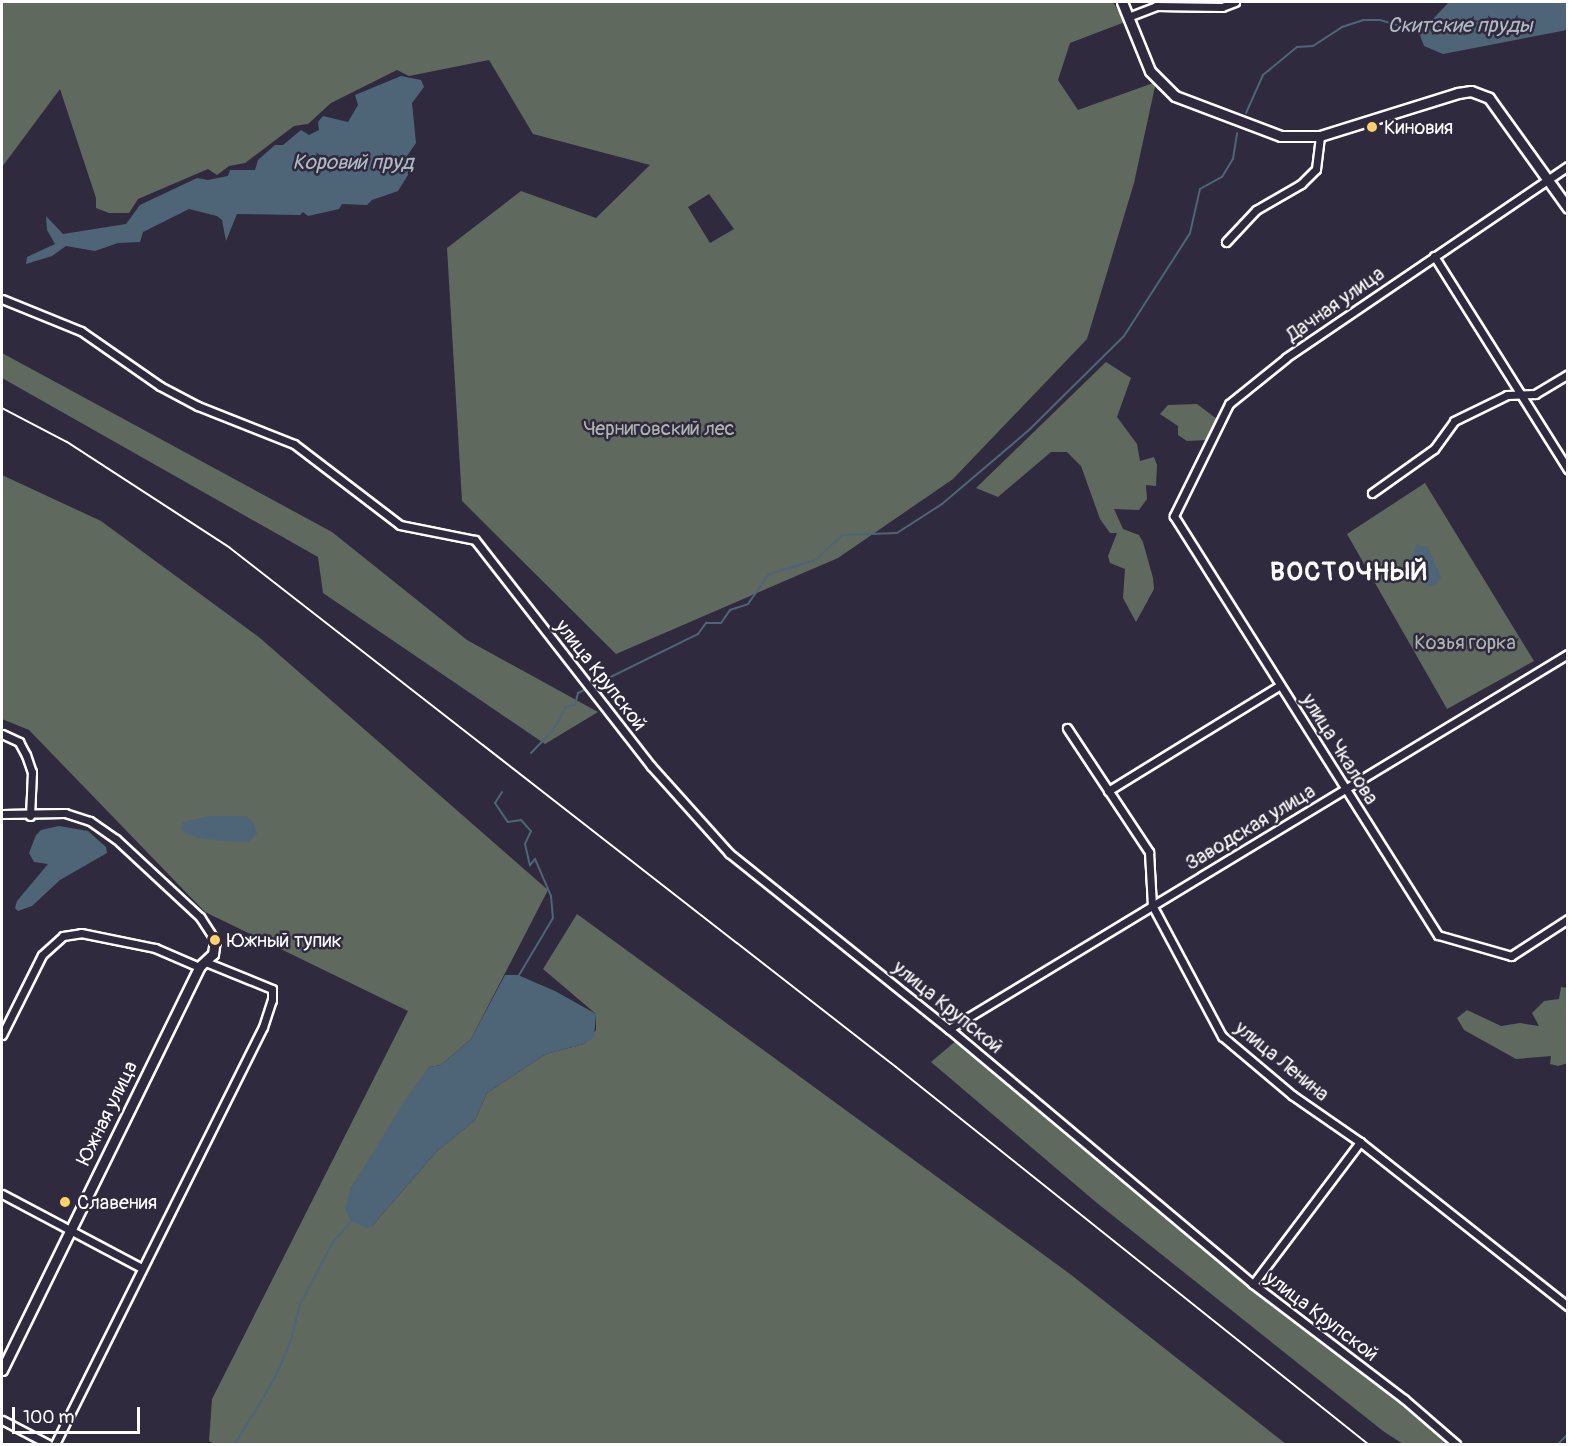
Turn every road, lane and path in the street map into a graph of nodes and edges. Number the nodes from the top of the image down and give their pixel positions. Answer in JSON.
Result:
{"nodes":[{"id":1,"x":1122,"y":2,"type":"edge"},
{"id":2,"x":1235,"y":2,"type":"edge"},
{"id":3,"x":1128,"y":17,"type":"junction"},
{"id":4,"x":1320,"y":136,"type":"junction"},
{"id":5,"x":1568,"y":166,"type":"edge"},
{"id":6,"x":1548,"y":179,"type":"junction"},
{"id":7,"x":1568,"y":208,"type":"edge"},
{"id":8,"x":1226,"y":242,"type":"dead end"},
{"id":9,"x":1434,"y":256,"type":"junction"},
{"id":10,"x":2,"y":299,"type":"edge"},
{"id":11,"x":1568,"y":374,"type":"edge"},
{"id":12,"x":1519,"y":395,"type":"junction"},
{"id":13,"x":1568,"y":470,"type":"edge"},
{"id":14,"x":1372,"y":493,"type":"dead end"},
{"id":15,"x":1174,"y":516,"type":"joint"},
{"id":16,"x":1568,"y":654,"type":"edge"},
{"id":17,"x":1280,"y":685,"type":"junction"},
{"id":18,"x":1067,"y":728,"type":"dead end"},
{"id":19,"x":2,"y":734,"type":"edge"},
{"id":20,"x":1345,"y":789,"type":"junction"},
{"id":21,"x":1108,"y":791,"type":"junction"},
{"id":22,"x":2,"y":814,"type":"edge"},
{"id":23,"x":30,"y":816,"type":"junction"},
{"id":24,"x":1152,"y":905,"type":"junction"},
{"id":25,"x":1568,"y":919,"type":"edge"},
{"id":26,"x":215,"y":940,"type":"joint"},
{"id":27,"x":203,"y":965,"type":"junction"},
{"id":28,"x":949,"y":1029,"type":"junction"},
{"id":29,"x":2,"y":1035,"type":"edge"},
{"id":30,"x":1360,"y":1142,"type":"junction"},
{"id":31,"x":2,"y":1194,"type":"edge"},
{"id":32,"x":71,"y":1228,"type":"junction"},
{"id":33,"x":142,"y":1268,"type":"junction"},
{"id":34,"x":1253,"y":1284,"type":"junction"},
{"id":35,"x":1568,"y":1306,"type":"edge"},
{"id":36,"x":2,"y":1370,"type":"edge"},
{"id":37,"x":2,"y":1420,"type":"edge"},
{"id":38,"x":48,"y":1444,"type":"edge"},
{"id":39,"x":55,"y":1444,"type":"edge"},
{"id":40,"x":1456,"y":1444,"type":"edge"}],
"edges":[{"from":1,"to":3,"type":"street"},
{"from":2,"to":3,"type":"street"},
{"from":3,"to":4,"type":"street"},
{"from":4,"to":6,"type":"street"},
{"from":4,"to":8,"type":"street"},
{"from":5,"to":6,"type":"street","name":"Дачная улица"},
{"from":6,"to":7,"type":"street"},
{"from":6,"to":9,"type":"street","name":"Дачная улица"},
{"from":9,"to":12,"type":"street"},
{"from":9,"to":15,"type":"street","name":"Дачная улица"},
{"from":10,"to":28,"type":"street","name":"улица Крупской"},
{"from":11,"to":12,"type":"street"},
{"from":12,"to":13,"type":"street"},
{"from":12,"to":14,"type":"street"},
{"from":15,"to":17,"type":"street","name":"улица Чкалова"},
{"from":16,"to":20,"type":"street","name":"Заводская улица"},
{"from":17,"to":20,"type":"street","name":"улица Чкалова"},
{"from":17,"to":21,"type":"street"},
{"from":18,"to":21,"type":"street","name":"улица Ленина"},
{"from":19,"to":23,"type":"street"},
{"from":20,"to":24,"type":"street","name":"Заводская улица"},
{"from":20,"to":25,"type":"street","name":"улица Чкалова"},
{"from":21,"to":24,"type":"street","name":"улица Ленина"},
{"from":22,"to":23,"type":"street"},
{"from":23,"to":26,"type":"street"},
{"from":24,"to":28,"type":"street","name":"Заводская улица"},
{"from":24,"to":30,"type":"street","name":"улица Ленина"},
{"from":26,"to":27,"type":"street","name":"Южная улица"},
{"from":27,"to":29,"type":"street"},
{"from":27,"to":32,"type":"street","name":"Южная улица"},
{"from":27,"to":33,"type":"street"},
{"from":28,"to":34,"type":"street","name":"улица Крупской"},
{"from":30,"to":34,"type":"street"},
{"from":30,"to":35,"type":"street","name":"улица Ленина"},
{"from":31,"to":32,"type":"street"},
{"from":32,"to":33,"type":"street"},
{"from":32,"to":36,"type":"street","name":"Южная улица"},
{"from":33,"to":39,"type":"street"},
{"from":34,"to":40,"type":"street","name":"улица Крупской"},
{"from":37,"to":38,"type":"street"}]}
